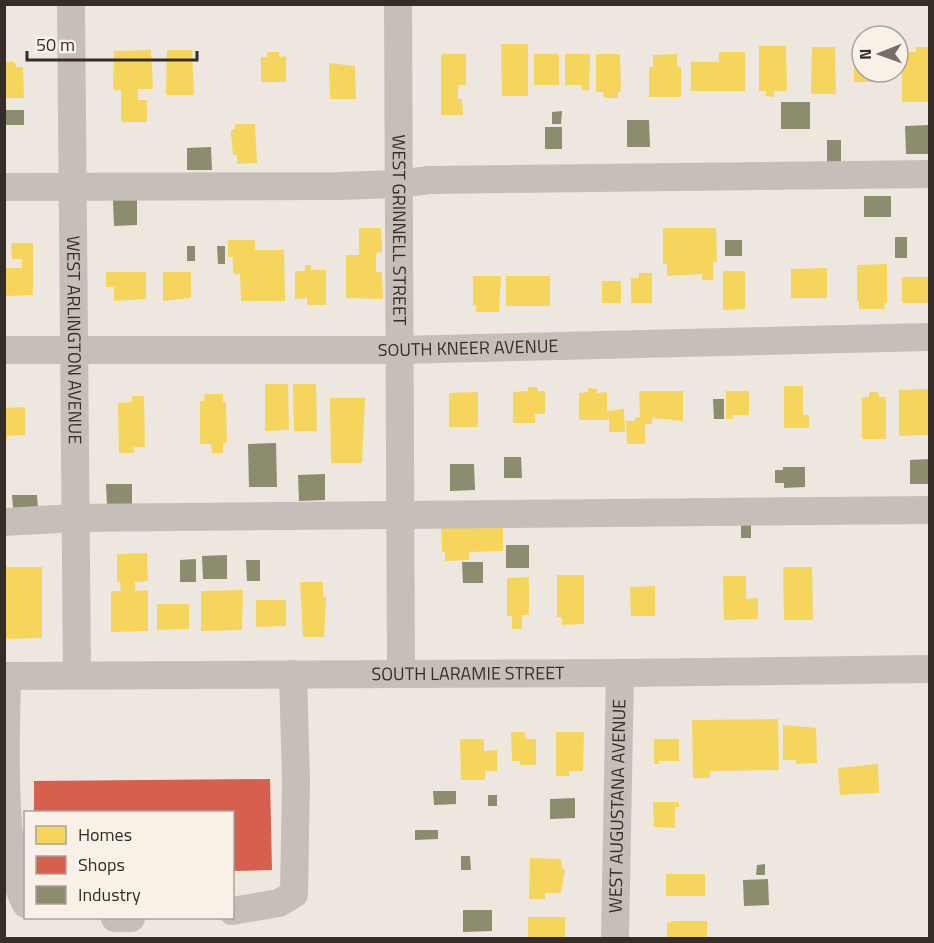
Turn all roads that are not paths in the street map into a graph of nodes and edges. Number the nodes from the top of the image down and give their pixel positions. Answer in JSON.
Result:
{"nodes":[{"id":1,"x":71,"y":4,"type":"edge"},
{"id":2,"x":398,"y":4,"type":"edge"},
{"id":3,"x":930,"y":174,"type":"edge"},
{"id":4,"x":399,"y":184,"type":"junction"},
{"id":5,"x":72,"y":187,"type":"junction"},
{"id":6,"x":4,"y":188,"type":"edge"},
{"id":7,"x":930,"y":337,"type":"edge"},
{"id":8,"x":72,"y":349,"type":"junction"},
{"id":9,"x":4,"y":350,"type":"edge"},
{"id":10,"x":399,"y":350,"type":"junction"},
{"id":11,"x":930,"y":510,"type":"edge"},
{"id":12,"x":402,"y":516,"type":"junction"},
{"id":13,"x":75,"y":518,"type":"junction"},
{"id":14,"x":4,"y":522,"type":"edge"},
{"id":15,"x":930,"y":669,"type":"edge"},
{"id":16,"x":620,"y":673,"type":"junction"},
{"id":17,"x":77,"y":674,"type":"junction"},
{"id":18,"x":293,"y":674,"type":"junction"},
{"id":19,"x":401,"y":674,"type":"junction"},
{"id":20,"x":6,"y":676,"type":"edge"},
{"id":21,"x":24,"y":899,"type":"edge"},
{"id":22,"x":234,"y":911,"type":"edge"},
{"id":23,"x":615,"y":939,"type":"edge"}],
"edges":[{"from":1,"to":5,"type":"street","name":"WEST ARLINGTON AVENUE"},
{"from":2,"to":4,"type":"street","name":"WEST GRINNELL STREET"},
{"from":3,"to":4,"type":"street"},
{"from":4,"to":5,"type":"street"},
{"from":4,"to":10,"type":"street","name":"WEST GRINNELL STREET"},
{"from":5,"to":6,"type":"street"},
{"from":5,"to":8,"type":"street","name":"WEST ARLINGTON AVENUE"},
{"from":7,"to":10,"type":"street","name":"SOUTH KNEER AVENUE"},
{"from":8,"to":9,"type":"street","name":"SOUTH KNEER AVENUE"},
{"from":8,"to":10,"type":"street","name":"SOUTH KNEER AVENUE"},
{"from":8,"to":13,"type":"street","name":"WEST ARLINGTON AVENUE"},
{"from":10,"to":12,"type":"street","name":"WEST GRINNELL STREET"},
{"from":11,"to":12,"type":"street"},
{"from":12,"to":13,"type":"street"},
{"from":12,"to":19,"type":"street","name":"WEST GRINNELL STREET"},
{"from":13,"to":14,"type":"street"},
{"from":13,"to":17,"type":"street","name":"WEST ARLINGTON AVENUE"},
{"from":15,"to":16,"type":"street","name":"SOUTH LARAMIE STREET"},
{"from":16,"to":19,"type":"street","name":"SOUTH LARAMIE STREET"},
{"from":16,"to":23,"type":"street","name":"WEST AUGUSTANA AVENUE"},
{"from":17,"to":18,"type":"street","name":"SOUTH LARAMIE STREET"},
{"from":17,"to":20,"type":"street","name":"SOUTH LARAMIE STREET"},
{"from":18,"to":19,"type":"street","name":"SOUTH LARAMIE STREET"},
{"from":18,"to":22,"type":"street"},
{"from":20,"to":21,"type":"street"}]}
